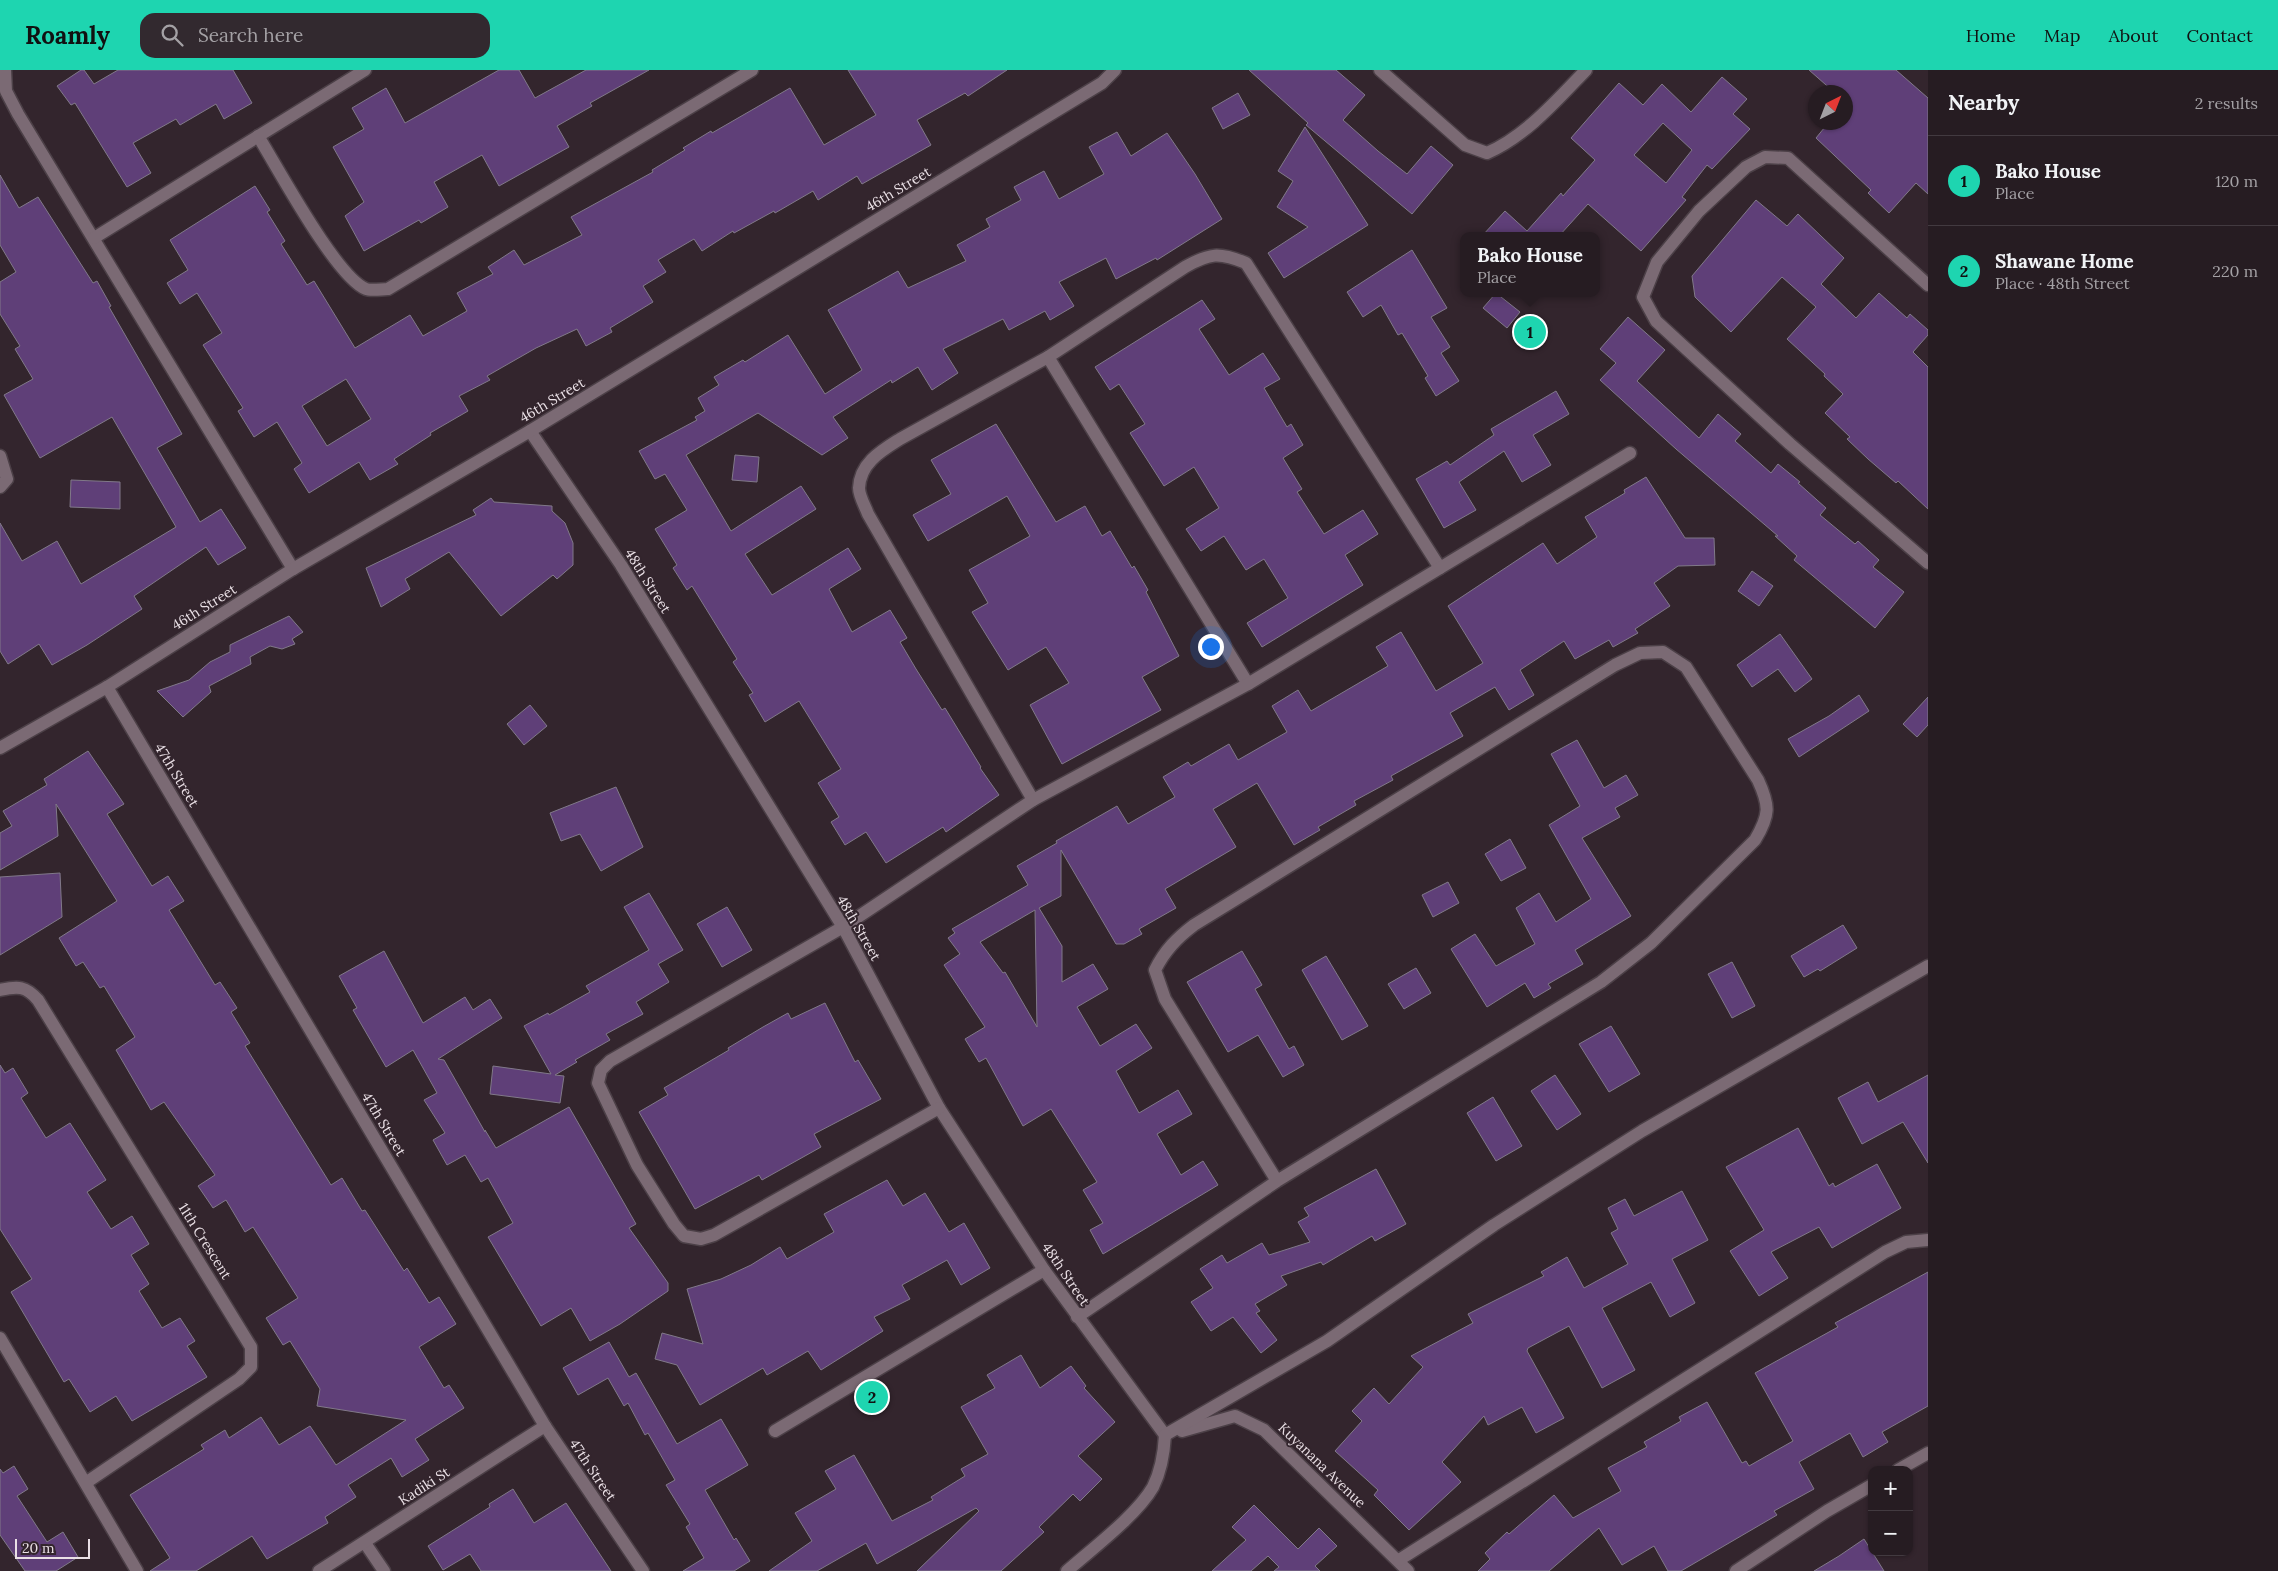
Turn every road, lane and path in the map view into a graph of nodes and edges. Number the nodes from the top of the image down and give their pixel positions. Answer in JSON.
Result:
{"nodes":[{"id":1,"x":5,"y":70,"type":"edge"},
{"id":2,"x":366,"y":70,"type":"edge"},
{"id":3,"x":752,"y":70,"type":"edge"},
{"id":4,"x":1114,"y":70,"type":"edge"},
{"id":5,"x":1380,"y":70,"type":"edge"},
{"id":6,"x":1586,"y":70,"type":"edge"},
{"id":7,"x":258,"y":136,"type":"junction"},
{"id":8,"x":94,"y":238,"type":"junction"},
{"id":9,"x":1928,"y":285,"type":"edge"},
{"id":10,"x":1048,"y":357,"type":"junction"},
{"id":11,"x":530,"y":431,"type":"junction"},
{"id":12,"x":1630,"y":453,"type":"dead end"},
{"id":13,"x":0,"y":456,"type":"edge"},
{"id":14,"x":0,"y":487,"type":"edge"},
{"id":15,"x":1928,"y":564,"type":"edge"},
{"id":16,"x":1440,"y":568,"type":"junction"},
{"id":17,"x":293,"y":569,"type":"junction"},
{"id":18,"x":1248,"y":684,"type":"junction"},
{"id":19,"x":107,"y":687,"type":"junction"},
{"id":20,"x":0,"y":748,"type":"edge"},
{"id":21,"x":1033,"y":800,"type":"junction"},
{"id":22,"x":843,"y":927,"type":"junction"},
{"id":23,"x":1928,"y":966,"type":"edge"},
{"id":24,"x":0,"y":990,"type":"edge"},
{"id":25,"x":940,"y":1108,"type":"junction"},
{"id":26,"x":1276,"y":1181,"type":"junction"},
{"id":27,"x":1928,"y":1240,"type":"edge"},
{"id":28,"x":1044,"y":1270,"type":"junction"},
{"id":29,"x":1077,"y":1317,"type":"junction"},
{"id":30,"x":0,"y":1338,"type":"edge"},
{"id":31,"x":545,"y":1426,"type":"junction"},
{"id":32,"x":775,"y":1430,"type":"dead end"},
{"id":33,"x":1165,"y":1435,"type":"junction"},
{"id":34,"x":1928,"y":1452,"type":"edge"},
{"id":35,"x":1905,"y":1466,"type":"edge"},
{"id":36,"x":87,"y":1482,"type":"junction"},
{"id":37,"x":1868,"y":1487,"type":"edge"},
{"id":38,"x":366,"y":1542,"type":"junction"},
{"id":39,"x":1399,"y":1560,"type":"junction"},
{"id":40,"x":137,"y":1571,"type":"edge"},
{"id":41,"x":319,"y":1571,"type":"edge"},
{"id":42,"x":384,"y":1571,"type":"edge"},
{"id":43,"x":643,"y":1571,"type":"edge"},
{"id":44,"x":1067,"y":1571,"type":"edge"},
{"id":45,"x":1408,"y":1571,"type":"edge"},
{"id":46,"x":1736,"y":1571,"type":"edge"}],
"edges":[{"from":1,"to":8,"type":"street"},
{"from":2,"to":7,"type":"street"},
{"from":3,"to":7,"type":"street"},
{"from":4,"to":11,"type":"street","name":"46th Street"},
{"from":5,"to":6,"type":"street"},
{"from":7,"to":8,"type":"street"},
{"from":8,"to":17,"type":"street"},
{"from":9,"to":15,"type":"street"},
{"from":10,"to":16,"type":"street"},
{"from":10,"to":18,"type":"street"},
{"from":10,"to":21,"type":"street"},
{"from":11,"to":17,"type":"street","name":"46th Street"},
{"from":11,"to":22,"type":"street","name":"48th Street"},
{"from":12,"to":16,"type":"street"},
{"from":13,"to":14,"type":"street"},
{"from":16,"to":18,"type":"street"},
{"from":17,"to":19,"type":"street","name":"46th Street"},
{"from":18,"to":21,"type":"street"},
{"from":19,"to":20,"type":"street","name":"46th Street"},
{"from":19,"to":31,"type":"street","name":"47th Street"},
{"from":21,"to":22,"type":"street"},
{"from":22,"to":25,"type":"street","name":"48th Street"},
{"from":22,"to":25,"type":"street"},
{"from":23,"to":33,"type":"street"},
{"from":24,"to":36,"type":"street","name":"11th Crescent"},
{"from":25,"to":28,"type":"street","name":"48th Street"},
{"from":26,"to":26,"type":"street"},
{"from":26,"to":29,"type":"street"},
{"from":27,"to":39,"type":"street"},
{"from":28,"to":29,"type":"street","name":"48th Street"},
{"from":28,"to":32,"type":"street"},
{"from":29,"to":33,"type":"street","name":"48th Street"},
{"from":30,"to":36,"type":"street"},
{"from":31,"to":38,"type":"street","name":"Kadiki St"},
{"from":31,"to":43,"type":"street","name":"47th Street"},
{"from":33,"to":39,"type":"street","name":"Kuyanana Avenue"},
{"from":33,"to":44,"type":"street"},
{"from":34,"to":35,"type":"street"},
{"from":36,"to":40,"type":"street"},
{"from":37,"to":46,"type":"street"},
{"from":38,"to":41,"type":"street","name":"Kadiki St"},
{"from":38,"to":42,"type":"street"},
{"from":39,"to":45,"type":"street","name":"Kuyanana Avenue"}]}
